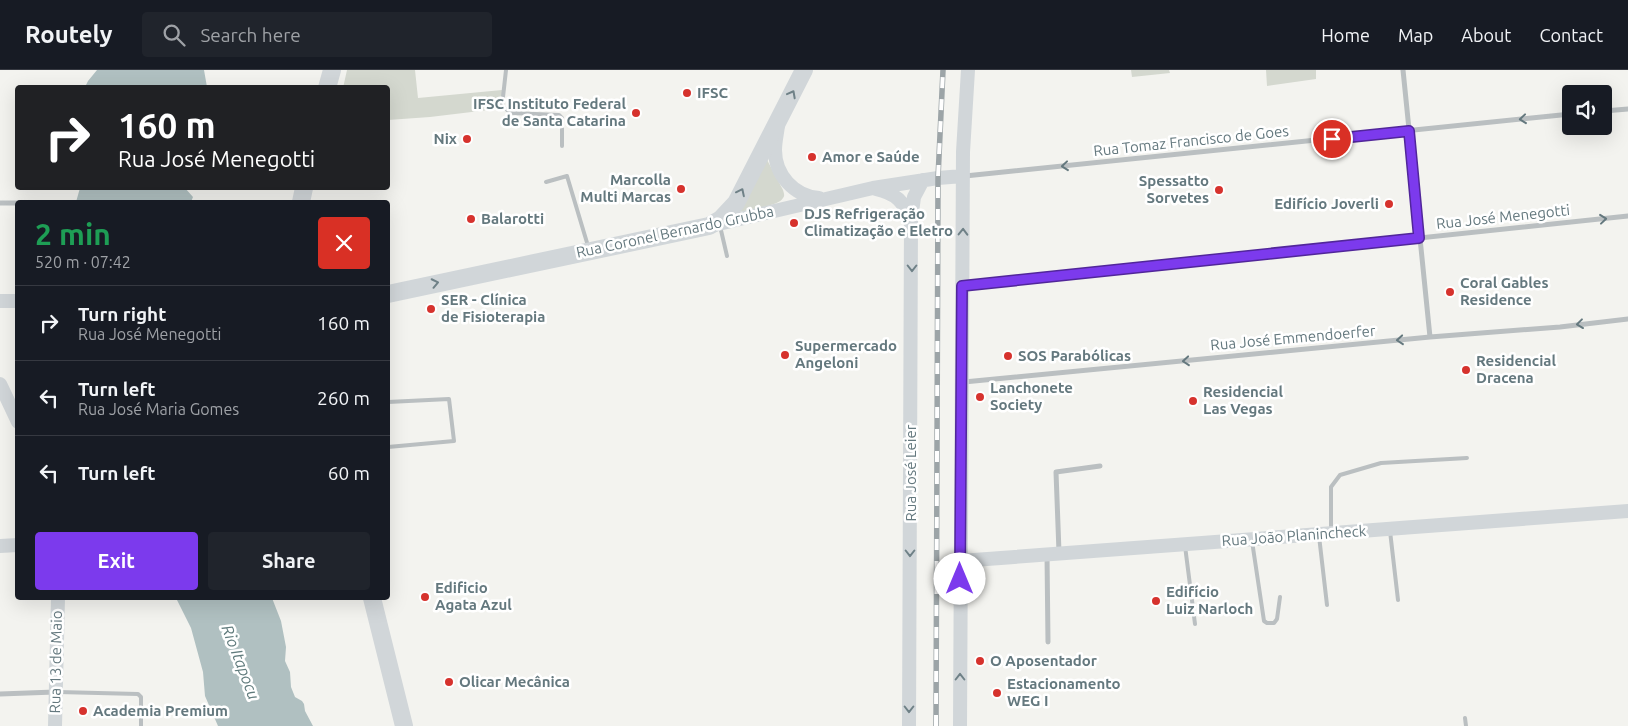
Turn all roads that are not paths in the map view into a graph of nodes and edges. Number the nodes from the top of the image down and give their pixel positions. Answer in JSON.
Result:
{"nodes":[{"id":1,"x":332,"y":70,"type":"edge"},
{"id":2,"x":506,"y":70,"type":"edge"},
{"id":3,"x":804,"y":70,"type":"edge"},
{"id":4,"x":968,"y":70,"type":"edge"},
{"id":5,"x":1403,"y":70,"type":"edge"},
{"id":6,"x":328,"y":85,"type":"edge"},
{"id":7,"x":1628,"y":108,"type":"edge"},
{"id":8,"x":1612,"y":110,"type":"edge"},
{"id":9,"x":1562,"y":115,"type":"edge"},
{"id":10,"x":779,"y":119,"type":"junction"},
{"id":11,"x":1409,"y":131,"type":"junction"},
{"id":12,"x":562,"y":146,"type":"dead end"},
{"id":13,"x":963,"y":152,"type":"junction"},
{"id":14,"x":963,"y":176,"type":"junction"},
{"id":15,"x":940,"y":177,"type":"junction"},
{"id":16,"x":923,"y":180,"type":"junction"},
{"id":17,"x":546,"y":182,"type":"dead end"},
{"id":18,"x":788,"y":184,"type":"junction"},
{"id":19,"x":873,"y":188,"type":"junction"},
{"id":20,"x":963,"y":196,"type":"junction"},
{"id":21,"x":824,"y":199,"type":"junction"},
{"id":22,"x":0,"y":203,"type":"edge"},
{"id":23,"x":15,"y":203,"type":"edge"},
{"id":24,"x":781,"y":210,"type":"junction"},
{"id":25,"x":1628,"y":216,"type":"edge"},
{"id":26,"x":912,"y":220,"type":"junction"},
{"id":27,"x":714,"y":225,"type":"junction"},
{"id":28,"x":1419,"y":238,"type":"junction"},
{"id":29,"x":589,"y":251,"type":"junction"},
{"id":30,"x":727,"y":256,"type":"dead end"},
{"id":31,"x":962,"y":286,"type":"junction"},
{"id":32,"x":390,"y":294,"type":"edge"},
{"id":33,"x":1628,"y":318,"type":"edge"},
{"id":34,"x":1430,"y":337,"type":"junction"},
{"id":35,"x":961,"y":382,"type":"junction"},
{"id":36,"x":0,"y":384,"type":"edge"},
{"id":37,"x":390,"y":402,"type":"edge"},
{"id":38,"x":15,"y":416,"type":"edge"},
{"id":39,"x":390,"y":447,"type":"edge"},
{"id":40,"x":1467,"y":458,"type":"dead end"},
{"id":41,"x":1100,"y":466,"type":"dead end"},
{"id":42,"x":1628,"y":511,"type":"edge"},
{"id":43,"x":1390,"y":528,"type":"junction"},
{"id":44,"x":1325,"y":533,"type":"junction"},
{"id":45,"x":1252,"y":539,"type":"junction"},
{"id":46,"x":1185,"y":544,"type":"junction"},
{"id":47,"x":15,"y":545,"type":"edge"},
{"id":48,"x":0,"y":546,"type":"edge"},
{"id":49,"x":1053,"y":554,"type":"junction"},
{"id":50,"x":960,"y":561,"type":"junction"},
{"id":51,"x":1280,"y":597,"type":"dead end"},
{"id":52,"x":58,"y":600,"type":"edge"},
{"id":53,"x":372,"y":600,"type":"edge"},
{"id":54,"x":1398,"y":600,"type":"dead end"},
{"id":55,"x":1326,"y":605,"type":"dead end"},
{"id":56,"x":1195,"y":624,"type":"dead end"},
{"id":57,"x":1048,"y":642,"type":"dead end"},
{"id":58,"x":56,"y":692,"type":"junction"},
{"id":59,"x":0,"y":694,"type":"edge"},
{"id":60,"x":1465,"y":718,"type":"dead end"},
{"id":61,"x":55,"y":726,"type":"edge"},
{"id":62,"x":142,"y":726,"type":"edge"},
{"id":63,"x":404,"y":726,"type":"edge"},
{"id":64,"x":909,"y":726,"type":"edge"},
{"id":65,"x":960,"y":726,"type":"edge"},
{"id":66,"x":1466,"y":726,"type":"edge"}],
"edges":[{"from":1,"to":6,"type":"highway"},
{"from":2,"to":12,"type":"lane"},
{"from":10,"to":3,"type":"highway","one_way":true},
{"from":4,"to":13,"type":"street"},
{"from":5,"to":11,"type":"street"},
{"from":7,"to":8,"type":"street"},
{"from":9,"to":11,"type":"street","name":"Rua Tomaz Francisco de Goes","one_way":true},
{"from":10,"to":18,"type":"street"},
{"from":27,"to":10,"type":"highway","one_way":true},
{"from":11,"to":14,"type":"street","name":"Rua Tomaz Francisco de Goes","one_way":true},
{"from":11,"to":28,"type":"street"},
{"from":13,"to":14,"type":"street"},
{"from":13,"to":15,"type":"street"},
{"from":14,"to":15,"type":"street","name":"Rua Coronel Bernardo Grubba"},
{"from":14,"to":20,"type":"street"},
{"from":15,"to":16,"type":"street","name":"Rua Coronel Bernardo Grubba"},
{"from":15,"to":20,"type":"street"},
{"from":16,"to":19,"type":"street","name":"Rua Coronel Bernardo Grubba"},
{"from":16,"to":26,"type":"street","name":"Rua José Leier"},
{"from":17,"to":29,"type":"lane"},
{"from":18,"to":21,"type":"street"},
{"from":18,"to":24,"type":"street"},
{"from":19,"to":21,"type":"street","name":"Rua Coronel Bernardo Grubba"},
{"from":19,"to":26,"type":"street"},
{"from":31,"to":20,"type":"street","one_way":true},
{"from":21,"to":24,"type":"street","name":"Rua Coronel Bernardo Grubba"},
{"from":22,"to":23,"type":"street"},
{"from":24,"to":27,"type":"street","name":"Rua Coronel Bernardo Grubba"},
{"from":28,"to":25,"type":"street","name":"Rua José Menegotti","one_way":true},
{"from":26,"to":64,"type":"street","name":"Rua José Leier","one_way":true},
{"from":27,"to":29,"type":"highway","name":"Rua Coronel Bernardo Grubba"},
{"from":27,"to":30,"type":"lane"},
{"from":28,"to":31,"type":"street","name":"Rua José Menegotti"},
{"from":28,"to":34,"type":"street"},
{"from":32,"to":29,"type":"highway","name":"Rua Coronel Bernardo Grubba","one_way":true},
{"from":31,"to":35,"type":"street"},
{"from":33,"to":34,"type":"street","name":"Rua José Emmendoerfer","one_way":true},
{"from":34,"to":35,"type":"street","name":"Rua José Emmendoerfer","one_way":true},
{"from":35,"to":50,"type":"street"},
{"from":36,"to":38,"type":"street"},
{"from":37,"to":39,"type":"lane"},
{"from":40,"to":44,"type":"lane"},
{"from":41,"to":49,"type":"street"},
{"from":42,"to":43,"type":"street","name":"Rua João Planincheck"},
{"from":43,"to":44,"type":"street","name":"Rua João Planincheck"},
{"from":43,"to":54,"type":"lane"},
{"from":44,"to":45,"type":"street","name":"Rua João Planincheck"},
{"from":44,"to":55,"type":"lane"},
{"from":45,"to":46,"type":"street","name":"Rua João Planincheck"},
{"from":45,"to":51,"type":"lane"},
{"from":46,"to":49,"type":"street","name":"Rua João Planincheck"},
{"from":46,"to":56,"type":"lane"},
{"from":47,"to":48,"type":"street"},
{"from":49,"to":50,"type":"street","name":"Rua João Planincheck"},
{"from":49,"to":57,"type":"street"},
{"from":65,"to":50,"type":"street","one_way":true},
{"from":52,"to":58,"type":"street","name":"Rua 13 de Maio"},
{"from":53,"to":63,"type":"highway"},
{"from":58,"to":59,"type":"street"},
{"from":58,"to":61,"type":"street","name":"Rua 13 de Maio"},
{"from":58,"to":62,"type":"lane"},
{"from":60,"to":66,"type":"lane"}]}
